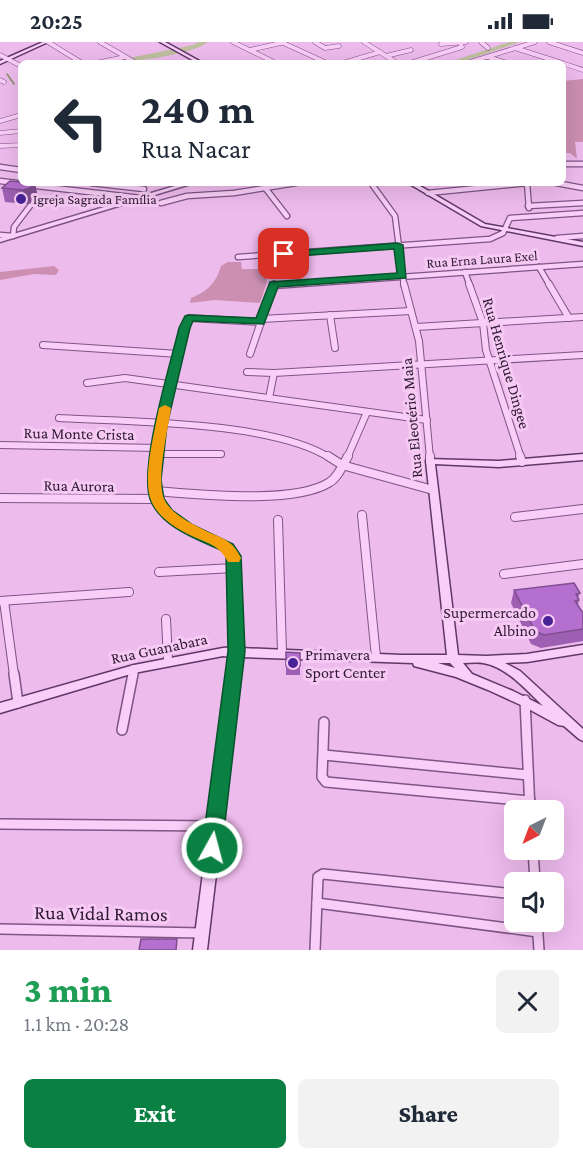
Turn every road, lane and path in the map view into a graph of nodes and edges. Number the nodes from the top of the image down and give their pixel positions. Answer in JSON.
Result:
{"nodes":[{"id":1,"x":47,"y":42,"type":"edge"},
{"id":2,"x":100,"y":42,"type":"edge"},
{"id":3,"x":162,"y":42,"type":"edge"},
{"id":4,"x":233,"y":42,"type":"edge"},
{"id":5,"x":284,"y":42,"type":"edge"},
{"id":6,"x":315,"y":42,"type":"edge"},
{"id":7,"x":364,"y":42,"type":"edge"},
{"id":8,"x":460,"y":42,"type":"edge"},
{"id":9,"x":466,"y":42,"type":"edge"},
{"id":10,"x":481,"y":42,"type":"edge"},
{"id":11,"x":535,"y":42,"type":"edge"},
{"id":12,"x":549,"y":42,"type":"edge"},
{"id":13,"x":441,"y":44,"type":"dead end"},
{"id":14,"x":339,"y":46,"type":"dead end"},
{"id":15,"x":488,"y":48,"type":"dead end"},
{"id":16,"x":515,"y":48,"type":"junction"},
{"id":17,"x":250,"y":50,"type":"junction"},
{"id":18,"x":411,"y":50,"type":"dead end"},
{"id":19,"x":380,"y":52,"type":"junction"},
{"id":20,"x":583,"y":53,"type":"edge"},
{"id":21,"x":0,"y":56,"type":"edge"},
{"id":22,"x":386,"y":56,"type":"junction"},
{"id":23,"x":488,"y":57,"type":"junction"},
{"id":24,"x":9,"y":60,"type":"junction"},
{"id":25,"x":77,"y":60,"type":"edge"},
{"id":26,"x":131,"y":60,"type":"edge"},
{"id":27,"x":195,"y":60,"type":"edge"},
{"id":28,"x":270,"y":60,"type":"edge"},
{"id":29,"x":321,"y":60,"type":"edge"},
{"id":30,"x":353,"y":60,"type":"edge"},
{"id":31,"x":392,"y":60,"type":"edge"},
{"id":32,"x":420,"y":60,"type":"edge"},
{"id":33,"x":478,"y":60,"type":"edge"},
{"id":34,"x":498,"y":60,"type":"edge"},
{"id":35,"x":553,"y":60,"type":"edge"},
{"id":36,"x":0,"y":63,"type":"edge"},
{"id":37,"x":18,"y":64,"type":"edge"},
{"id":38,"x":566,"y":64,"type":"edge"},
{"id":39,"x":583,"y":70,"type":"edge"},
{"id":40,"x":18,"y":116,"type":"edge"},
{"id":41,"x":0,"y":121,"type":"edge"},
{"id":42,"x":18,"y":131,"type":"edge"},
{"id":43,"x":0,"y":133,"type":"edge"},
{"id":44,"x":18,"y":145,"type":"edge"},
{"id":45,"x":0,"y":147,"type":"edge"},
{"id":46,"x":566,"y":164,"type":"edge"},
{"id":47,"x":583,"y":164,"type":"edge"},
{"id":48,"x":0,"y":167,"type":"edge"},
{"id":49,"x":18,"y":170,"type":"edge"},
{"id":50,"x":18,"y":180,"type":"edge"},
{"id":51,"x":0,"y":181,"type":"edge"},
{"id":52,"x":14,"y":183,"type":"junction"},
{"id":53,"x":18,"y":183,"type":"edge"},
{"id":54,"x":566,"y":185,"type":"edge"},
{"id":55,"x":39,"y":186,"type":"edge"},
{"id":56,"x":118,"y":186,"type":"edge"},
{"id":57,"x":178,"y":186,"type":"edge"},
{"id":58,"x":281,"y":186,"type":"edge"},
{"id":59,"x":373,"y":186,"type":"edge"},
{"id":60,"x":416,"y":186,"type":"edge"},
{"id":61,"x":498,"y":186,"type":"edge"},
{"id":62,"x":528,"y":186,"type":"edge"},
{"id":63,"x":583,"y":188,"type":"edge"},
{"id":64,"x":144,"y":189,"type":"dead end"},
{"id":65,"x":266,"y":189,"type":"junction"},
{"id":66,"x":428,"y":193,"type":"junction"},
{"id":67,"x":141,"y":198,"type":"junction"},
{"id":68,"x":161,"y":203,"type":"dead end"},
{"id":69,"x":583,"y":203,"type":"edge"},
{"id":70,"x":30,"y":206,"type":"dead end"},
{"id":71,"x":528,"y":206,"type":"junction"},
{"id":72,"x":583,"y":213,"type":"edge"},
{"id":73,"x":287,"y":216,"type":"dead end"},
{"id":74,"x":529,"y":217,"type":"junction"},
{"id":75,"x":504,"y":230,"type":"junction"},
{"id":76,"x":0,"y":235,"type":"edge"},
{"id":77,"x":13,"y":236,"type":"junction"},
{"id":78,"x":583,"y":236,"type":"edge"},
{"id":79,"x":557,"y":238,"type":"junction"},
{"id":80,"x":0,"y":240,"type":"edge"},
{"id":81,"x":583,"y":244,"type":"edge"},
{"id":82,"x":398,"y":245,"type":"junction"},
{"id":83,"x":238,"y":257,"type":"dead end"},
{"id":84,"x":583,"y":264,"type":"edge"},
{"id":85,"x":539,"y":267,"type":"junction"},
{"id":86,"x":465,"y":272,"type":"junction"},
{"id":87,"x":402,"y":276,"type":"junction"},
{"id":88,"x":411,"y":310,"type":"junction"},
{"id":89,"x":330,"y":315,"type":"junction"},
{"id":90,"x":583,"y":317,"type":"edge"},
{"id":91,"x":569,"y":318,"type":"junction"},
{"id":92,"x":261,"y":320,"type":"junction"},
{"id":93,"x":483,"y":323,"type":"junction"},
{"id":94,"x":416,"y":327,"type":"junction"},
{"id":95,"x":43,"y":345,"type":"dead end"},
{"id":96,"x":335,"y":348,"type":"dead end"},
{"id":97,"x":179,"y":354,"type":"junction"},
{"id":98,"x":250,"y":354,"type":"dead end"},
{"id":99,"x":583,"y":355,"type":"edge"},
{"id":100,"x":490,"y":361,"type":"junction"},
{"id":101,"x":422,"y":366,"type":"junction"},
{"id":102,"x":247,"y":372,"type":"dead end"},
{"id":103,"x":273,"y":373,"type":"junction"},
{"id":104,"x":87,"y":383,"type":"dead end"},
{"id":105,"x":170,"y":385,"type":"junction"},
{"id":106,"x":269,"y":398,"type":"junction"},
{"id":107,"x":367,"y":412,"type":"junction"},
{"id":108,"x":59,"y":418,"type":"dead end"},
{"id":109,"x":427,"y":420,"type":"junction"},
{"id":110,"x":161,"y":425,"type":"junction"},
{"id":111,"x":0,"y":445,"type":"edge"},
{"id":112,"x":157,"y":451,"type":"junction"},
{"id":113,"x":221,"y":454,"type":"dead end"},
{"id":114,"x":583,"y":457,"type":"edge"},
{"id":115,"x":430,"y":461,"type":"junction"},
{"id":116,"x":522,"y":462,"type":"junction"},
{"id":117,"x":342,"y":465,"type":"junction"},
{"id":118,"x":433,"y":490,"type":"junction"},
{"id":119,"x":156,"y":495,"type":"junction"},
{"id":120,"x":0,"y":498,"type":"edge"},
{"id":121,"x":583,"y":509,"type":"edge"},
{"id":122,"x":362,"y":515,"type":"dead end"},
{"id":123,"x":515,"y":517,"type":"dead end"},
{"id":124,"x":278,"y":520,"type":"dead end"},
{"id":125,"x":583,"y":564,"type":"edge"},
{"id":126,"x":234,"y":568,"type":"junction"},
{"id":127,"x":159,"y":572,"type":"dead end"},
{"id":128,"x":504,"y":574,"type":"dead end"},
{"id":129,"x":129,"y":592,"type":"dead end"},
{"id":130,"x":2,"y":601,"type":"edge"},
{"id":131,"x":166,"y":619,"type":"dead end"},
{"id":132,"x":583,"y":649,"type":"edge"},
{"id":133,"x":237,"y":651,"type":"junction"},
{"id":134,"x":282,"y":652,"type":"junction"},
{"id":135,"x":376,"y":657,"type":"junction"},
{"id":136,"x":527,"y":658,"type":"junction"},
{"id":137,"x":401,"y":659,"type":"junction"},
{"id":138,"x":453,"y":659,"type":"junction"},
{"id":139,"x":471,"y":659,"type":"junction"},
{"id":140,"x":483,"y":659,"type":"junction"},
{"id":141,"x":168,"y":661,"type":"junction"},
{"id":142,"x":134,"y":669,"type":"junction"},
{"id":143,"x":516,"y":674,"type":"junction"},
{"id":144,"x":467,"y":675,"type":"junction"},
{"id":145,"x":505,"y":690,"type":"junction"},
{"id":146,"x":525,"y":700,"type":"junction"},
{"id":147,"x":18,"y":703,"type":"junction"},
{"id":148,"x":0,"y":708,"type":"edge"},
{"id":149,"x":324,"y":722,"type":"dead end"},
{"id":150,"x":122,"y":730,"type":"dead end"},
{"id":151,"x":580,"y":733,"type":"edge"},
{"id":152,"x":324,"y":755,"type":"junction"},
{"id":153,"x":528,"y":775,"type":"junction"},
{"id":154,"x":530,"y":800,"type":"edge"},
{"id":155,"x":504,"y":803,"type":"edge"},
{"id":156,"x":0,"y":824,"type":"edge"},
{"id":157,"x":215,"y":826,"type":"junction"},
{"id":158,"x":504,"y":893,"type":"edge"},
{"id":159,"x":317,"y":903,"type":"junction"},
{"id":160,"x":504,"y":923,"type":"edge"},
{"id":161,"x":0,"y":929,"type":"edge"},
{"id":162,"x":537,"y":932,"type":"edge"},
{"id":163,"x":202,"y":933,"type":"junction"},
{"id":164,"x":200,"y":950,"type":"edge"},
{"id":165,"x":315,"y":950,"type":"edge"},
{"id":166,"x":539,"y":950,"type":"edge"}],
"edges":[{"from":1,"to":24,"type":"main road"},
{"from":1,"to":25,"type":"street"},
{"from":2,"to":26,"type":"street"},
{"from":3,"to":27,"type":"main road"},
{"from":4,"to":17,"type":"street"},
{"from":5,"to":17,"type":"street"},
{"from":5,"to":29,"type":"street"},
{"from":6,"to":14,"type":"street"},
{"from":7,"to":19,"type":"street"},
{"from":8,"to":9,"type":"street"},
{"from":8,"to":13,"type":"street"},
{"from":8,"to":32,"type":"street"},
{"from":10,"to":15,"type":"street"},
{"from":11,"to":16,"type":"street"},
{"from":12,"to":20,"type":"street"},
{"from":16,"to":23,"type":"street"},
{"from":16,"to":35,"type":"street"},
{"from":17,"to":28,"type":"street"},
{"from":18,"to":22,"type":"street"},
{"from":19,"to":22,"type":"street"},
{"from":19,"to":30,"type":"street"},
{"from":21,"to":24,"type":"street"},
{"from":22,"to":31,"type":"street"},
{"from":23,"to":33,"type":"street"},
{"from":23,"to":34,"type":"street"},
{"from":24,"to":36,"type":"main road"},
{"from":24,"to":37,"type":"street"},
{"from":38,"to":39,"type":"street"},
{"from":40,"to":41,"type":"street"},
{"from":41,"to":42,"type":"street"},
{"from":42,"to":43,"type":"street"},
{"from":44,"to":45,"type":"street"},
{"from":46,"to":47,"type":"street"},
{"from":48,"to":49,"type":"street"},
{"from":50,"to":52,"type":"street"},
{"from":51,"to":52,"type":"street"},
{"from":52,"to":53,"type":"street"},
{"from":54,"to":63,"type":"street"},
{"from":55,"to":67,"type":"street"},
{"from":56,"to":64,"type":"street"},
{"from":57,"to":67,"type":"street"},
{"from":58,"to":65,"type":"street"},
{"from":59,"to":82,"type":"street","name":"Rua Eleotério Maia"},
{"from":60,"to":66,"type":"main road"},
{"from":61,"to":66,"type":"street"},
{"from":62,"to":71,"type":"street"},
{"from":65,"to":68,"type":"street"},
{"from":65,"to":73,"type":"street"},
{"from":66,"to":75,"type":"main road"},
{"from":67,"to":77,"type":"street"},
{"from":69,"to":71,"type":"street"},
{"from":70,"to":77,"type":"street"},
{"from":71,"to":74,"type":"street"},
{"from":72,"to":74,"type":"street"},
{"from":74,"to":75,"type":"street"},
{"from":75,"to":79,"type":"main road"},
{"from":75,"to":82,"type":"street"},
{"from":76,"to":77,"type":"street"},
{"from":77,"to":80,"type":"street"},
{"from":78,"to":79,"type":"street"},
{"from":79,"to":81,"type":"main road"},
{"from":82,"to":83,"type":"street"},
{"from":82,"to":87,"type":"street","name":"Rua Eleotério Maia"},
{"from":84,"to":85,"type":"street","name":"Rua Erna Laura Exel"},
{"from":85,"to":86,"type":"street","name":"Rua Erna Laura Exel"},
{"from":85,"to":91,"type":"street"},
{"from":86,"to":87,"type":"street","name":"Rua Erna Laura Exel"},
{"from":86,"to":93,"type":"street","name":"Rua Henrique Dingee"},
{"from":87,"to":88,"type":"street","name":"Rua Eleotério Maia"},
{"from":87,"to":92,"type":"street","name":"Rua Erna Laura Exel"},
{"from":88,"to":89,"type":"street"},
{"from":88,"to":94,"type":"street","name":"Rua Eleotério Maia"},
{"from":89,"to":92,"type":"street"},
{"from":89,"to":96,"type":"street"},
{"from":90,"to":91,"type":"street"},
{"from":91,"to":93,"type":"street"},
{"from":92,"to":97,"type":"street"},
{"from":92,"to":98,"type":"street"},
{"from":93,"to":94,"type":"street"},
{"from":93,"to":100,"type":"street","name":"Rua Henrique Dingee"},
{"from":94,"to":101,"type":"street","name":"Rua Eleotério Maia"},
{"from":95,"to":97,"type":"street"},
{"from":97,"to":105,"type":"street"},
{"from":99,"to":100,"type":"street"},
{"from":100,"to":101,"type":"street"},
{"from":100,"to":116,"type":"street","name":"Rua Henrique Dingee"},
{"from":101,"to":103,"type":"street"},
{"from":101,"to":109,"type":"street","name":"Rua Eleotério Maia"},
{"from":102,"to":103,"type":"street"},
{"from":103,"to":106,"type":"street"},
{"from":104,"to":105,"type":"street"},
{"from":105,"to":106,"type":"street"},
{"from":105,"to":110,"type":"street"},
{"from":106,"to":107,"type":"street"},
{"from":107,"to":109,"type":"street"},
{"from":107,"to":117,"type":"street","name":"Rua Aurora"},
{"from":108,"to":110,"type":"street"},
{"from":109,"to":115,"type":"street","name":"Rua Eleotério Maia"},
{"from":110,"to":112,"type":"street"},
{"from":110,"to":117,"type":"street"},
{"from":111,"to":112,"type":"street","name":"Rua Monte Crista"},
{"from":112,"to":113,"type":"street","name":"Rua Monte Crista"},
{"from":112,"to":119,"type":"street"},
{"from":114,"to":116,"type":"main road"},
{"from":115,"to":116,"type":"main road"},
{"from":115,"to":118,"type":"main road","name":"Rua Eleotério Maia"},
{"from":117,"to":118,"type":"street"},
{"from":117,"to":119,"type":"street","name":"Rua Aurora"},
{"from":118,"to":138,"type":"main road","name":"Rua Eleotério Maia"},
{"from":119,"to":120,"type":"street","name":"Rua Aurora"},
{"from":119,"to":126,"type":"street"},
{"from":121,"to":123,"type":"street"},
{"from":122,"to":135,"type":"street"},
{"from":124,"to":134,"type":"street"},
{"from":125,"to":128,"type":"street"},
{"from":126,"to":127,"type":"street"},
{"from":126,"to":133,"type":"street"},
{"from":129,"to":130,"type":"street"},
{"from":130,"to":147,"type":"street"},
{"from":131,"to":141,"type":"street"},
{"from":132,"to":136,"type":"main road"},
{"from":133,"to":134,"type":"main road","name":"Rua Guanabara"},
{"from":133,"to":141,"type":"main road","name":"Rua Guanabara"},
{"from":133,"to":157,"type":"main road"},
{"from":134,"to":135,"type":"main road","name":"Rua Guanabara"},
{"from":135,"to":137,"type":"main road","name":"Rua Guanabara"},
{"from":136,"to":140,"type":"main road"},
{"from":136,"to":143,"type":"main road"},
{"from":137,"to":138,"type":"main road","name":"Rua Guanabara"},
{"from":137,"to":144,"type":"main road","name":"Rua Guanabara"},
{"from":138,"to":139,"type":"main road","name":"Rua Guanabara"},
{"from":138,"to":144,"type":"main road"},
{"from":139,"to":140,"type":"main road","name":"Rua Guanabara"},
{"from":139,"to":144,"type":"main road"},
{"from":140,"to":143,"type":"main road","name":"Rua Guanabara"},
{"from":141,"to":142,"type":"main road","name":"Rua Guanabara"},
{"from":142,"to":147,"type":"main road","name":"Rua Guanabara"},
{"from":142,"to":150,"type":"street"},
{"from":143,"to":145,"type":"main road"},
{"from":143,"to":146,"type":"main road"},
{"from":143,"to":151,"type":"main road","name":"Rua Guanabara"},
{"from":144,"to":145,"type":"main road","name":"Rua Guanabara"},
{"from":145,"to":146,"type":"main road","name":"Rua Guanabara"},
{"from":146,"to":151,"type":"main road","name":"Rua Guanabara"},
{"from":146,"to":153,"type":"street"},
{"from":147,"to":148,"type":"main road","name":"Rua Guanabara"},
{"from":149,"to":152,"type":"street"},
{"from":152,"to":153,"type":"street"},
{"from":152,"to":155,"type":"street"},
{"from":153,"to":154,"type":"street"},
{"from":156,"to":157,"type":"street"},
{"from":157,"to":163,"type":"main road"},
{"from":158,"to":159,"type":"street"},
{"from":159,"to":160,"type":"street"},
{"from":159,"to":165,"type":"street"},
{"from":161,"to":163,"type":"street","name":"Rua Vidal Ramos"},
{"from":162,"to":166,"type":"street"},
{"from":163,"to":164,"type":"main road"}]}
